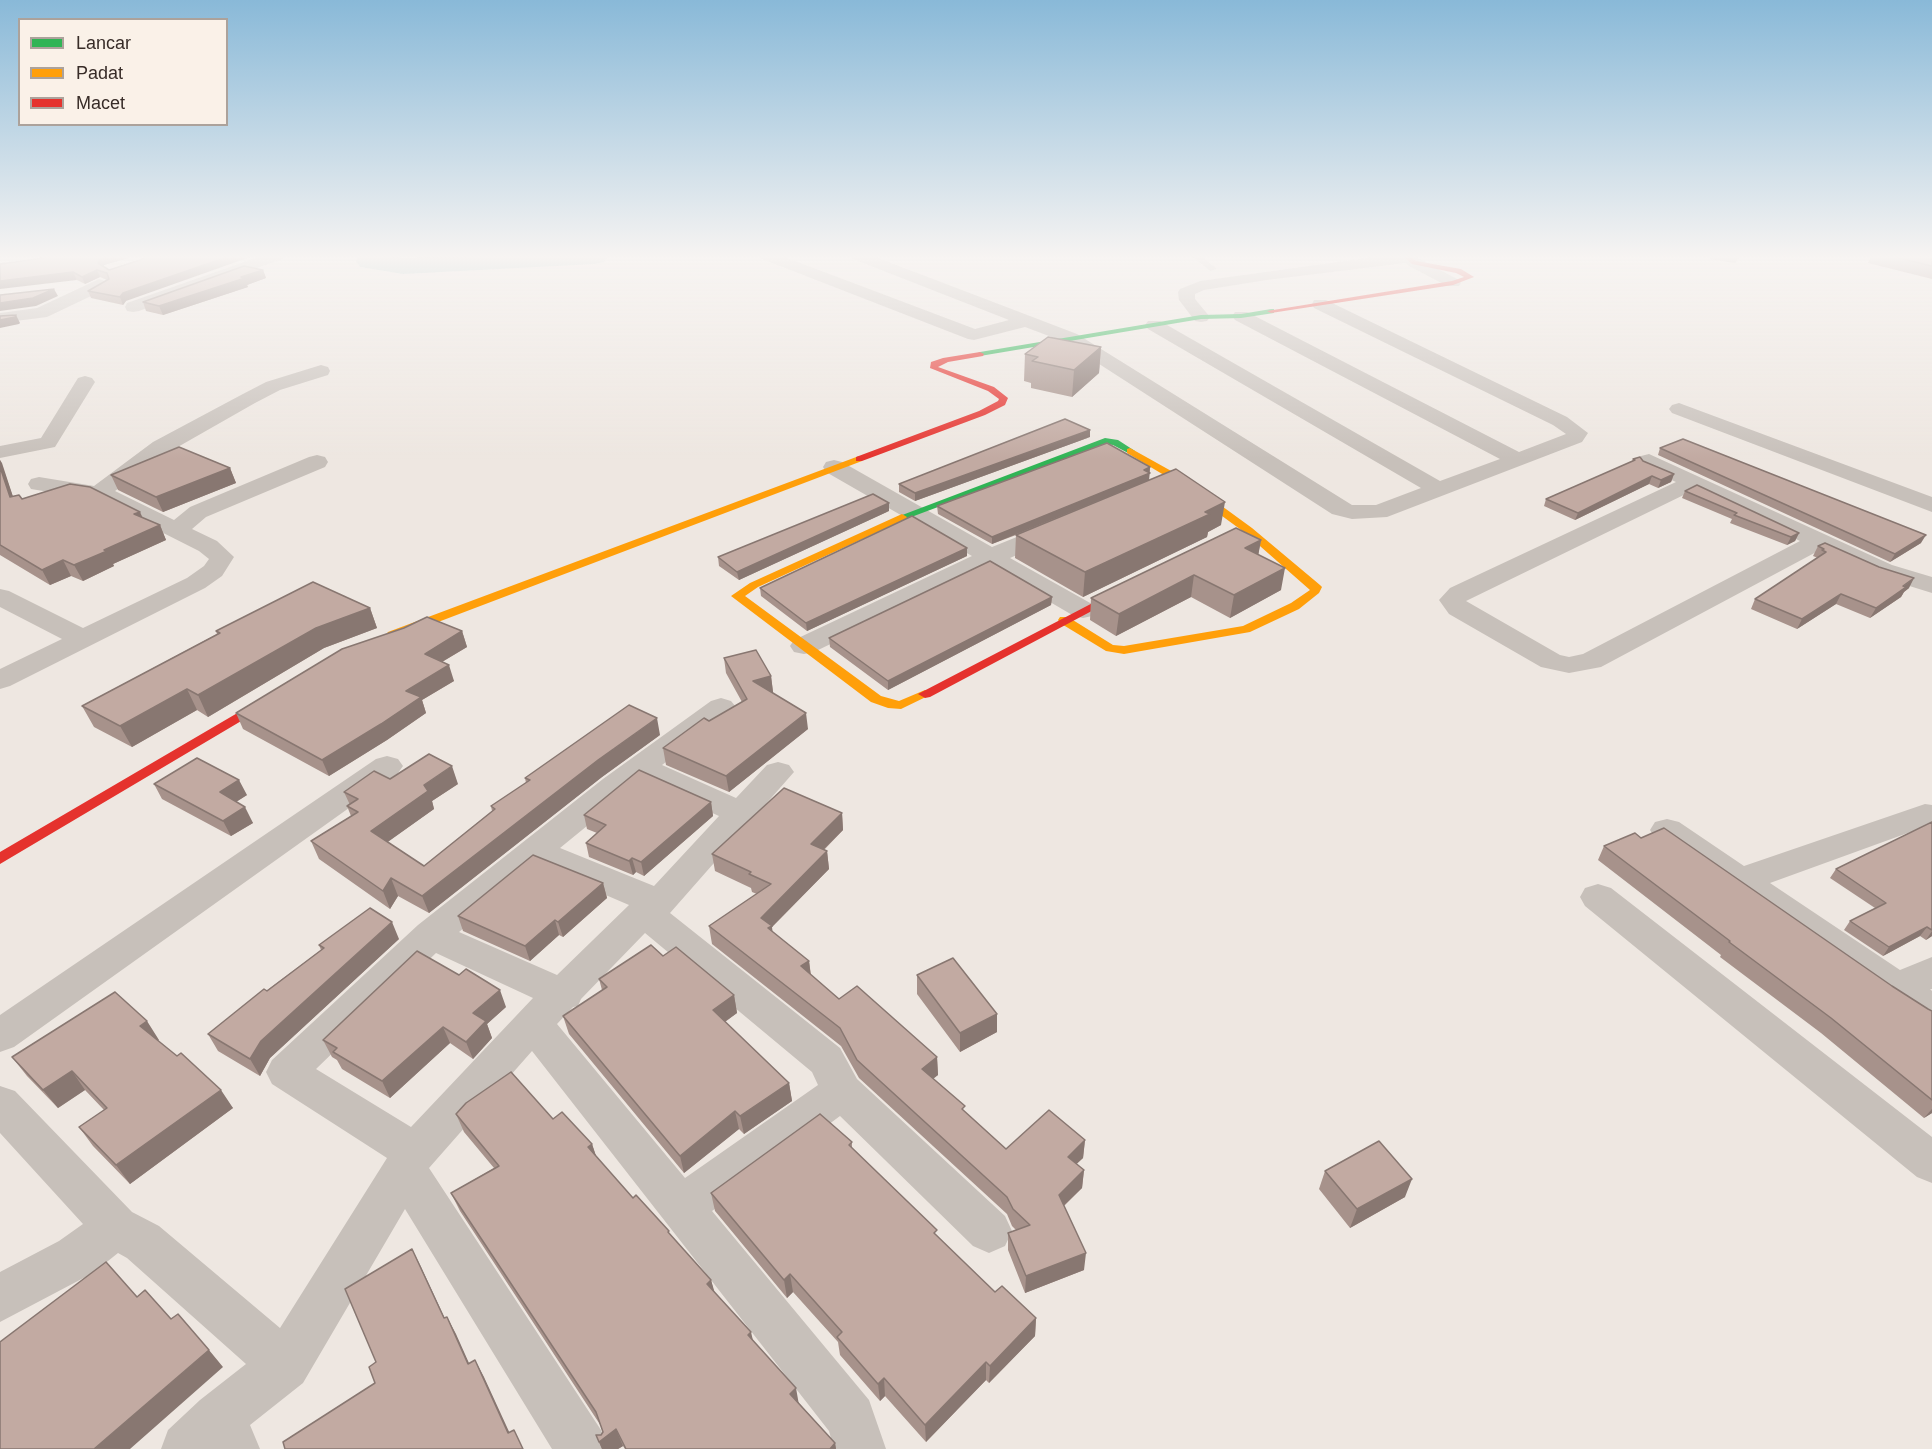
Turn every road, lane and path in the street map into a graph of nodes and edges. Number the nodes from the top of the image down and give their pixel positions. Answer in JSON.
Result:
{"nodes":[{"id":1,"x":944,"y":324,"type":"edge"},
{"id":2,"x":1016,"y":324,"type":"edge"},
{"id":3,"x":1033,"y":324,"type":"edge"},
{"id":4,"x":1162,"y":324,"type":"edge"},
{"id":5,"x":1256,"y":324,"type":"edge"},
{"id":6,"x":1360,"y":324,"type":"edge"},
{"id":7,"x":1154,"y":325,"type":"junction"},
{"id":8,"x":1071,"y":338,"type":"junction"},
{"id":9,"x":321,"y":371,"type":"dead end"},
{"id":10,"x":85,"y":382,"type":"dead end"},
{"id":11,"x":1679,"y":409,"type":"dead end"},
{"id":12,"x":0,"y":452,"type":"edge"},
{"id":13,"x":1517,"y":459,"type":"junction"},
{"id":14,"x":1649,"y":461,"type":"edge"},
{"id":15,"x":316,"y":462,"type":"dead end"},
{"id":16,"x":834,"y":467,"type":"junction"},
{"id":17,"x":1694,"y":482,"type":"junction"},
{"id":18,"x":39,"y":484,"type":"dead end"},
{"id":19,"x":1438,"y":489,"type":"junction"},
{"id":20,"x":96,"y":493,"type":"junction"},
{"id":21,"x":1932,"y":505,"type":"edge"},
{"id":22,"x":913,"y":512,"type":"junction"},
{"id":23,"x":1079,"y":520,"type":"edge"},
{"id":24,"x":176,"y":530,"type":"junction"},
{"id":25,"x":1820,"y":540,"type":"junction"},
{"id":26,"x":990,"y":556,"type":"junction"},
{"id":27,"x":1145,"y":580,"type":"edge"},
{"id":28,"x":1932,"y":585,"type":"edge"},
{"id":29,"x":0,"y":597,"type":"edge"},
{"id":30,"x":1073,"y":615,"type":"junction"},
{"id":31,"x":81,"y":638,"type":"junction"},
{"id":32,"x":380,"y":640,"type":"edge"},
{"id":33,"x":804,"y":646,"type":"junction"},
{"id":34,"x":0,"y":680,"type":"edge"},
{"id":35,"x":283,"y":690,"type":"edge"},
{"id":36,"x":721,"y":707,"type":"dead end"},
{"id":37,"x":387,"y":766,"type":"dead end"},
{"id":38,"x":639,"y":767,"type":"junction"},
{"id":39,"x":778,"y":772,"type":"dead end"},
{"id":40,"x":739,"y":812,"type":"junction"},
{"id":41,"x":1932,"y":816,"type":"edge"},
{"id":42,"x":1667,"y":830,"type":"edge"},
{"id":43,"x":535,"y":851,"type":"junction"},
{"id":44,"x":0,"y":859,"type":"edge"},
{"id":45,"x":1740,"y":880,"type":"junction"},
{"id":46,"x":1598,"y":897,"type":"dead end"},
{"id":47,"x":652,"y":907,"type":"junction"},
{"id":48,"x":431,"y":934,"type":"junction"},
{"id":49,"x":1932,"y":972,"type":"edge"},
{"id":50,"x":1897,"y":988,"type":"junction"},
{"id":51,"x":548,"y":1009,"type":"junction"},
{"id":52,"x":1932,"y":1011,"type":"edge"},
{"id":53,"x":0,"y":1036,"type":"edge"},
{"id":54,"x":842,"y":1091,"type":"junction"},
{"id":55,"x":0,"y":1104,"type":"edge"},
{"id":56,"x":1929,"y":1158,"type":"edge"},
{"id":57,"x":410,"y":1161,"type":"junction"},
{"id":58,"x":680,"y":1208,"type":"junction"},
{"id":59,"x":116,"y":1227,"type":"junction"},
{"id":60,"x":989,"y":1232,"type":"dead end"},
{"id":61,"x":0,"y":1298,"type":"edge"},
{"id":62,"x":285,"y":1365,"type":"junction"},
{"id":63,"x":213,"y":1439,"type":"edge"},
{"id":64,"x":582,"y":1449,"type":"edge"},
{"id":65,"x":860,"y":1449,"type":"edge"}],
"edges":[{"from":1,"to":2,"type":"street"},
{"from":3,"to":8,"type":"street"},
{"from":4,"to":7,"type":"street"},
{"from":5,"to":13,"type":"street"},
{"from":6,"to":13,"type":"street"},
{"from":7,"to":8,"type":"street"},
{"from":7,"to":19,"type":"street"},
{"from":8,"to":16,"type":"street"},
{"from":8,"to":19,"type":"street"},
{"from":9,"to":20,"type":"street"},
{"from":10,"to":12,"type":"street"},
{"from":11,"to":21,"type":"street"},
{"from":13,"to":19,"type":"street"},
{"from":14,"to":17,"type":"street"},
{"from":15,"to":24,"type":"street"},
{"from":16,"to":22,"type":"street"},
{"from":16,"to":32,"type":"street"},
{"from":17,"to":25,"type":"street"},
{"from":17,"to":25,"type":"street"},
{"from":18,"to":20,"type":"street"},
{"from":20,"to":24,"type":"street"},
{"from":22,"to":26,"type":"street"},
{"from":22,"to":30,"type":"street"},
{"from":22,"to":33,"type":"street"},
{"from":23,"to":26,"type":"street"},
{"from":24,"to":31,"type":"street"},
{"from":25,"to":28,"type":"street"},
{"from":26,"to":30,"type":"street"},
{"from":26,"to":33,"type":"street"},
{"from":27,"to":30,"type":"street"},
{"from":29,"to":31,"type":"street"},
{"from":30,"to":33,"type":"street"},
{"from":31,"to":34,"type":"street"},
{"from":35,"to":44,"type":"street"},
{"from":36,"to":38,"type":"street"},
{"from":37,"to":53,"type":"street"},
{"from":38,"to":40,"type":"street"},
{"from":38,"to":43,"type":"street"},
{"from":39,"to":40,"type":"street"},
{"from":40,"to":47,"type":"street"},
{"from":41,"to":45,"type":"street"},
{"from":42,"to":45,"type":"street"},
{"from":43,"to":47,"type":"street"},
{"from":43,"to":48,"type":"street"},
{"from":45,"to":50,"type":"street"},
{"from":46,"to":56,"type":"street"},
{"from":47,"to":51,"type":"street"},
{"from":47,"to":54,"type":"street"},
{"from":48,"to":51,"type":"street"},
{"from":48,"to":57,"type":"street"},
{"from":49,"to":50,"type":"street"},
{"from":50,"to":52,"type":"street"},
{"from":51,"to":57,"type":"street"},
{"from":51,"to":58,"type":"street"},
{"from":54,"to":58,"type":"street"},
{"from":54,"to":60,"type":"street"},
{"from":55,"to":59,"type":"street"},
{"from":57,"to":62,"type":"street"},
{"from":57,"to":64,"type":"street"},
{"from":58,"to":65,"type":"street"},
{"from":59,"to":61,"type":"street"},
{"from":59,"to":62,"type":"street"},
{"from":62,"to":63,"type":"street"}]}
